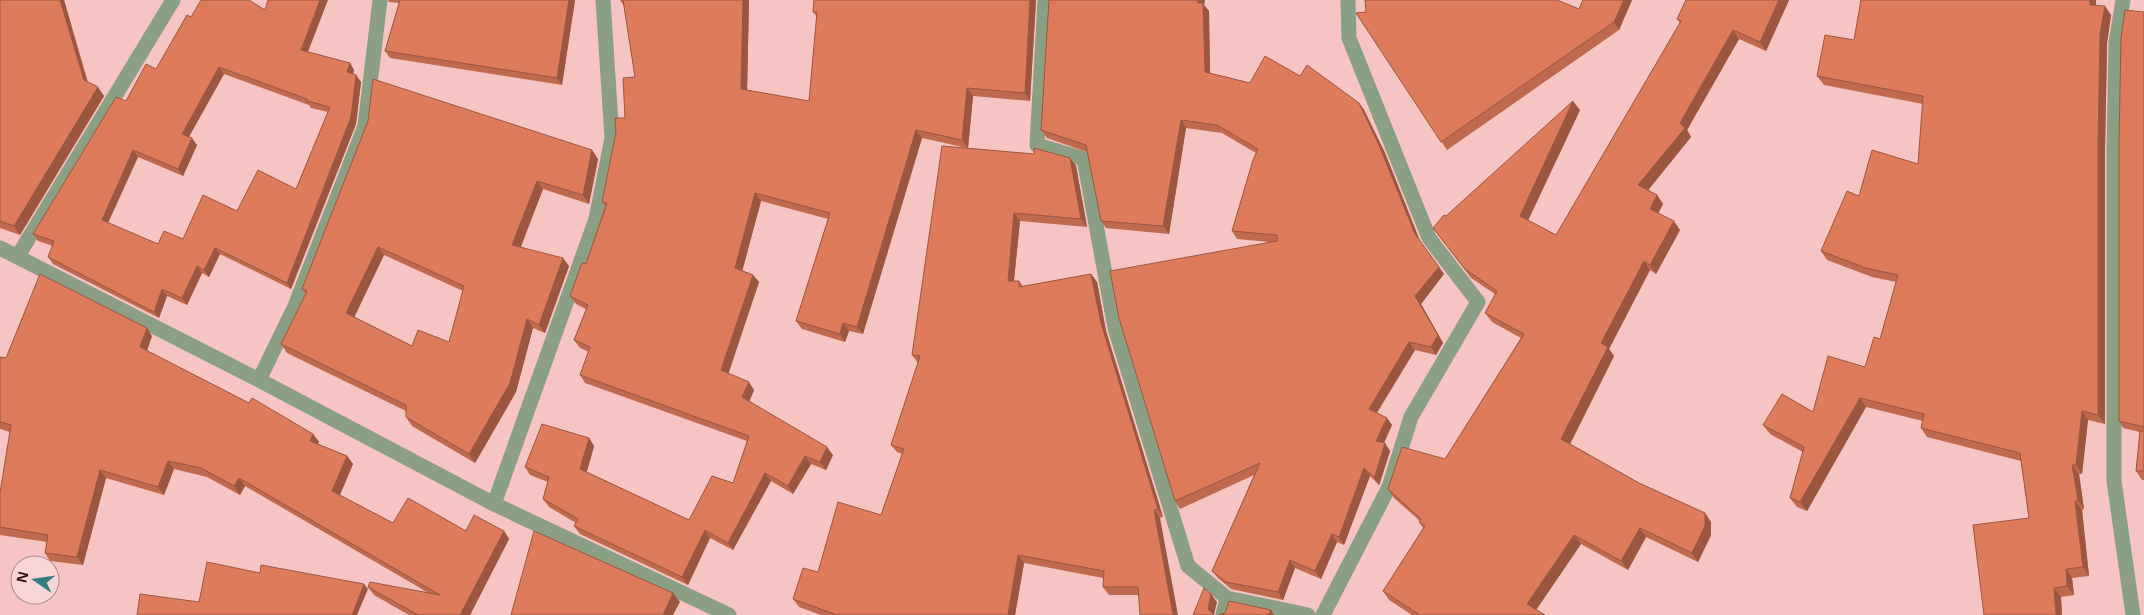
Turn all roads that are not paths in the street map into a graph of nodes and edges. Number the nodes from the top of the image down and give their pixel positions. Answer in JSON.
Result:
{"nodes":[{"id":1,"x":173,"y":0,"type":"edge"},
{"id":2,"x":380,"y":0,"type":"edge"},
{"id":3,"x":603,"y":0,"type":"edge"},
{"id":4,"x":1044,"y":0,"type":"edge"},
{"id":5,"x":1348,"y":0,"type":"edge"},
{"id":6,"x":2123,"y":0,"type":"edge"},
{"id":7,"x":0,"y":248,"type":"edge"},
{"id":8,"x":18,"y":256,"type":"junction"},
{"id":9,"x":259,"y":380,"type":"junction"},
{"id":10,"x":494,"y":504,"type":"junction"},
{"id":11,"x":1227,"y":598,"type":"junction"},
{"id":12,"x":729,"y":615,"type":"edge"},
{"id":13,"x":1223,"y":615,"type":"edge"},
{"id":14,"x":1308,"y":615,"type":"edge"},
{"id":15,"x":1323,"y":615,"type":"edge"},
{"id":16,"x":2133,"y":615,"type":"edge"}],
"edges":[{"from":1,"to":8,"type":"street"},
{"from":2,"to":9,"type":"street"},
{"from":3,"to":10,"type":"street"},
{"from":4,"to":11,"type":"street"},
{"from":5,"to":15,"type":"street"},
{"from":6,"to":16,"type":"street"},
{"from":7,"to":8,"type":"street"},
{"from":8,"to":9,"type":"street"},
{"from":9,"to":10,"type":"street"},
{"from":10,"to":12,"type":"street"},
{"from":11,"to":13,"type":"street"},
{"from":11,"to":14,"type":"street"}]}
